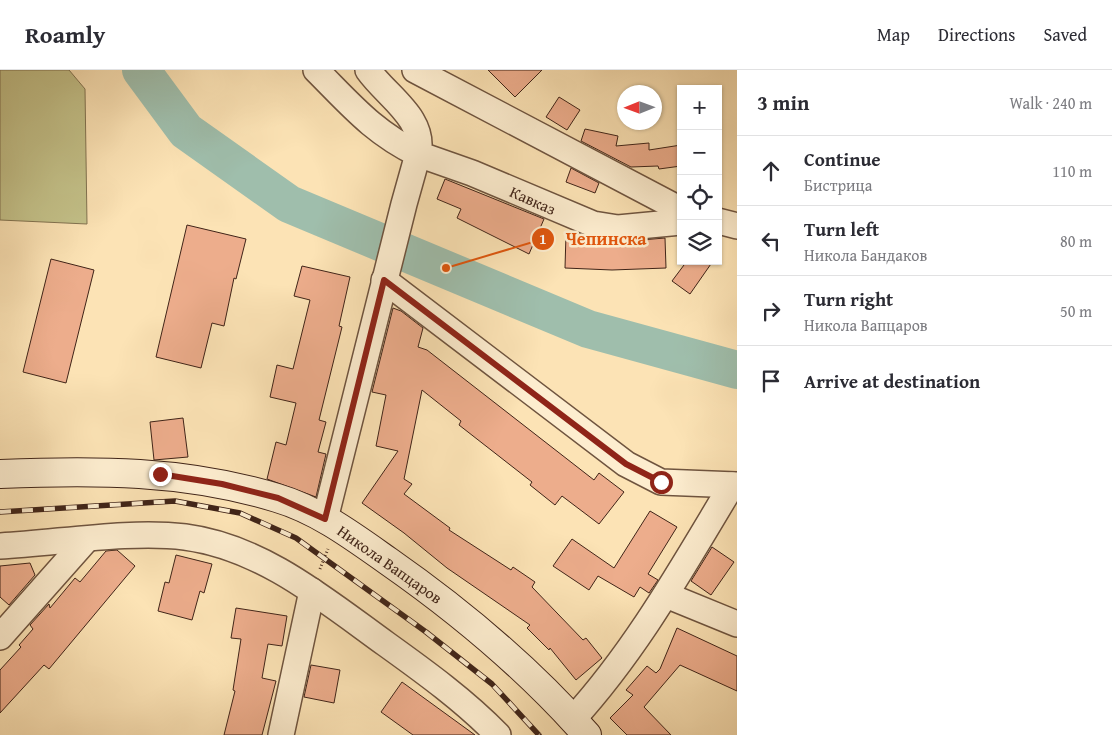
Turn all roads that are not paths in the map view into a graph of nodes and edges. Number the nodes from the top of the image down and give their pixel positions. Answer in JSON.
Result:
{"nodes":[{"id":1,"x":316,"y":70,"type":"edge"},
{"id":2,"x":368,"y":70,"type":"edge"},
{"id":3,"x":415,"y":70,"type":"edge"},
{"id":4,"x":418,"y":154,"type":"junction"},
{"id":5,"x":677,"y":208,"type":"edge"},
{"id":6,"x":722,"y":217,"type":"edge"},
{"id":7,"x":737,"y":217,"type":"edge"},
{"id":8,"x":677,"y":222,"type":"edge"},
{"id":9,"x":722,"y":222,"type":"edge"},
{"id":10,"x":737,"y":226,"type":"edge"},
{"id":11,"x":385,"y":277,"type":"junction"},
{"id":12,"x":0,"y":474,"type":"edge"},
{"id":13,"x":734,"y":485,"type":"edge"},
{"id":14,"x":333,"y":524,"type":"junction"},
{"id":15,"x":86,"y":540,"type":"junction"},
{"id":16,"x":0,"y":546,"type":"edge"},
{"id":17,"x":312,"y":591,"type":"junction"},
{"id":18,"x":666,"y":594,"type":"junction"},
{"id":19,"x":737,"y":624,"type":"edge"},
{"id":20,"x":0,"y":637,"type":"edge"},
{"id":21,"x":580,"y":727,"type":"edge"},
{"id":22,"x":281,"y":735,"type":"edge"},
{"id":23,"x":498,"y":735,"type":"edge"}],
"edges":[{"from":1,"to":4,"type":"street","name":"Кавказ"},
{"from":2,"to":4,"type":"street"},
{"from":3,"to":5,"type":"street"},
{"from":4,"to":8,"type":"street","name":"Кавказ"},
{"from":4,"to":11,"type":"street"},
{"from":6,"to":7,"type":"street"},
{"from":9,"to":10,"type":"street"},
{"from":11,"to":13,"type":"street"},
{"from":11,"to":14,"type":"street"},
{"from":12,"to":14,"type":"street","name":"Никола Вапцаров"},
{"from":13,"to":18,"type":"street"},
{"from":14,"to":21,"type":"street","name":"Никола Вапцаров"},
{"from":15,"to":16,"type":"street"},
{"from":15,"to":17,"type":"street"},
{"from":15,"to":20,"type":"street"},
{"from":17,"to":22,"type":"street"},
{"from":17,"to":23,"type":"street"},
{"from":18,"to":19,"type":"street"},
{"from":18,"to":21,"type":"street"}]}
